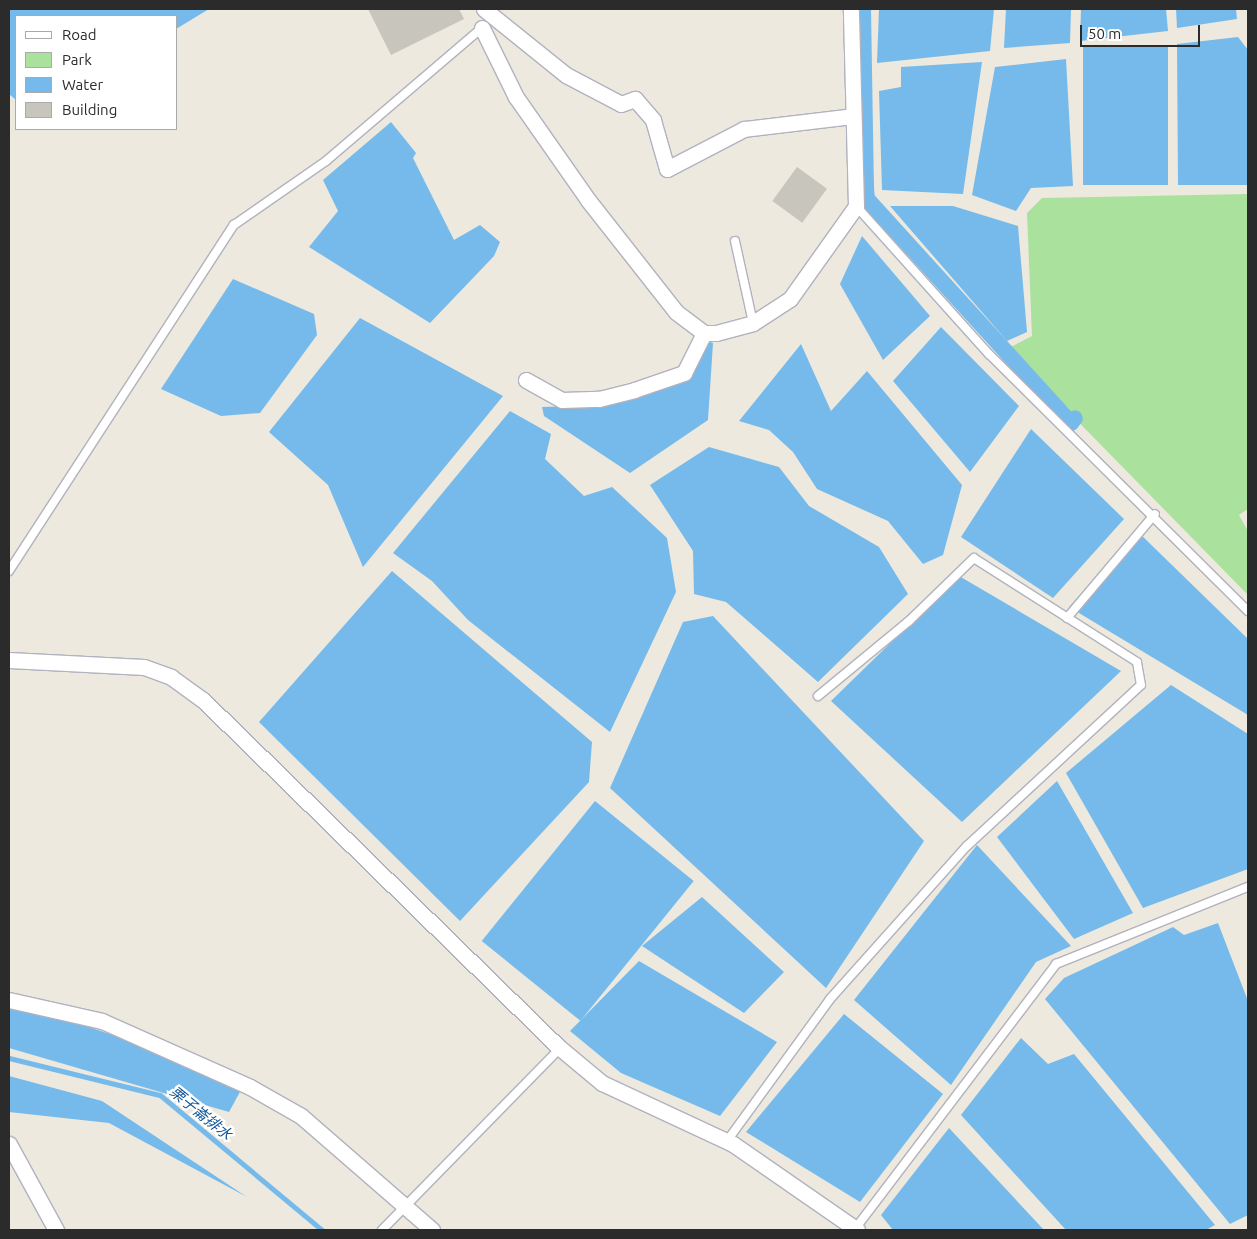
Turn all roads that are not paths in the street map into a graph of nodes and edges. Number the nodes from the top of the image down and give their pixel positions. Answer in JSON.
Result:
{"nodes":[{"id":1,"x":851,"y":9,"type":"edge"},
{"id":2,"x":490,"y":16,"type":"edge"},
{"id":3,"x":853,"y":116,"type":"junction"},
{"id":4,"x":856,"y":206,"type":"junction"},
{"id":5,"x":735,"y":241,"type":"dead end"},
{"id":6,"x":753,"y":323,"type":"junction"},
{"id":7,"x":704,"y":332,"type":"junction"},
{"id":8,"x":526,"y":380,"type":"dead end"},
{"id":9,"x":1155,"y":514,"type":"junction"},
{"id":10,"x":9,"y":571,"type":"edge"},
{"id":11,"x":1248,"y":611,"type":"edge"},
{"id":12,"x":1067,"y":618,"type":"junction"},
{"id":13,"x":9,"y":660,"type":"edge"},
{"id":14,"x":818,"y":696,"type":"dead end"},
{"id":15,"x":1248,"y":887,"type":"edge"},
{"id":16,"x":9,"y":1000,"type":"edge"},
{"id":17,"x":560,"y":1048,"type":"junction"},
{"id":18,"x":727,"y":1141,"type":"junction"},
{"id":19,"x":9,"y":1144,"type":"edge"},
{"id":20,"x":405,"y":1208,"type":"junction"},
{"id":21,"x":856,"y":1229,"type":"edge"},
{"id":22,"x":56,"y":1230,"type":"edge"},
{"id":23,"x":382,"y":1230,"type":"edge"},
{"id":24,"x":432,"y":1230,"type":"edge"}],
"edges":[{"from":1,"to":3,"type":"street"},
{"from":2,"to":3,"type":"street"},
{"from":2,"to":7,"type":"street"},
{"from":2,"to":10,"type":"lane"},
{"from":3,"to":4,"type":"street"},
{"from":4,"to":6,"type":"street"},
{"from":4,"to":9,"type":"lane"},
{"from":5,"to":6,"type":"lane"},
{"from":6,"to":7,"type":"street"},
{"from":7,"to":8,"type":"street"},
{"from":9,"to":11,"type":"lane"},
{"from":9,"to":12,"type":"lane"},
{"from":12,"to":14,"type":"lane"},
{"from":12,"to":18,"type":"lane"},
{"from":13,"to":17,"type":"street"},
{"from":15,"to":21,"type":"lane"},
{"from":16,"to":20,"type":"street"},
{"from":17,"to":18,"type":"street"},
{"from":17,"to":20,"type":"lane"},
{"from":18,"to":21,"type":"street"},
{"from":19,"to":22,"type":"street"},
{"from":20,"to":23,"type":"lane"},
{"from":20,"to":24,"type":"street"}]}
